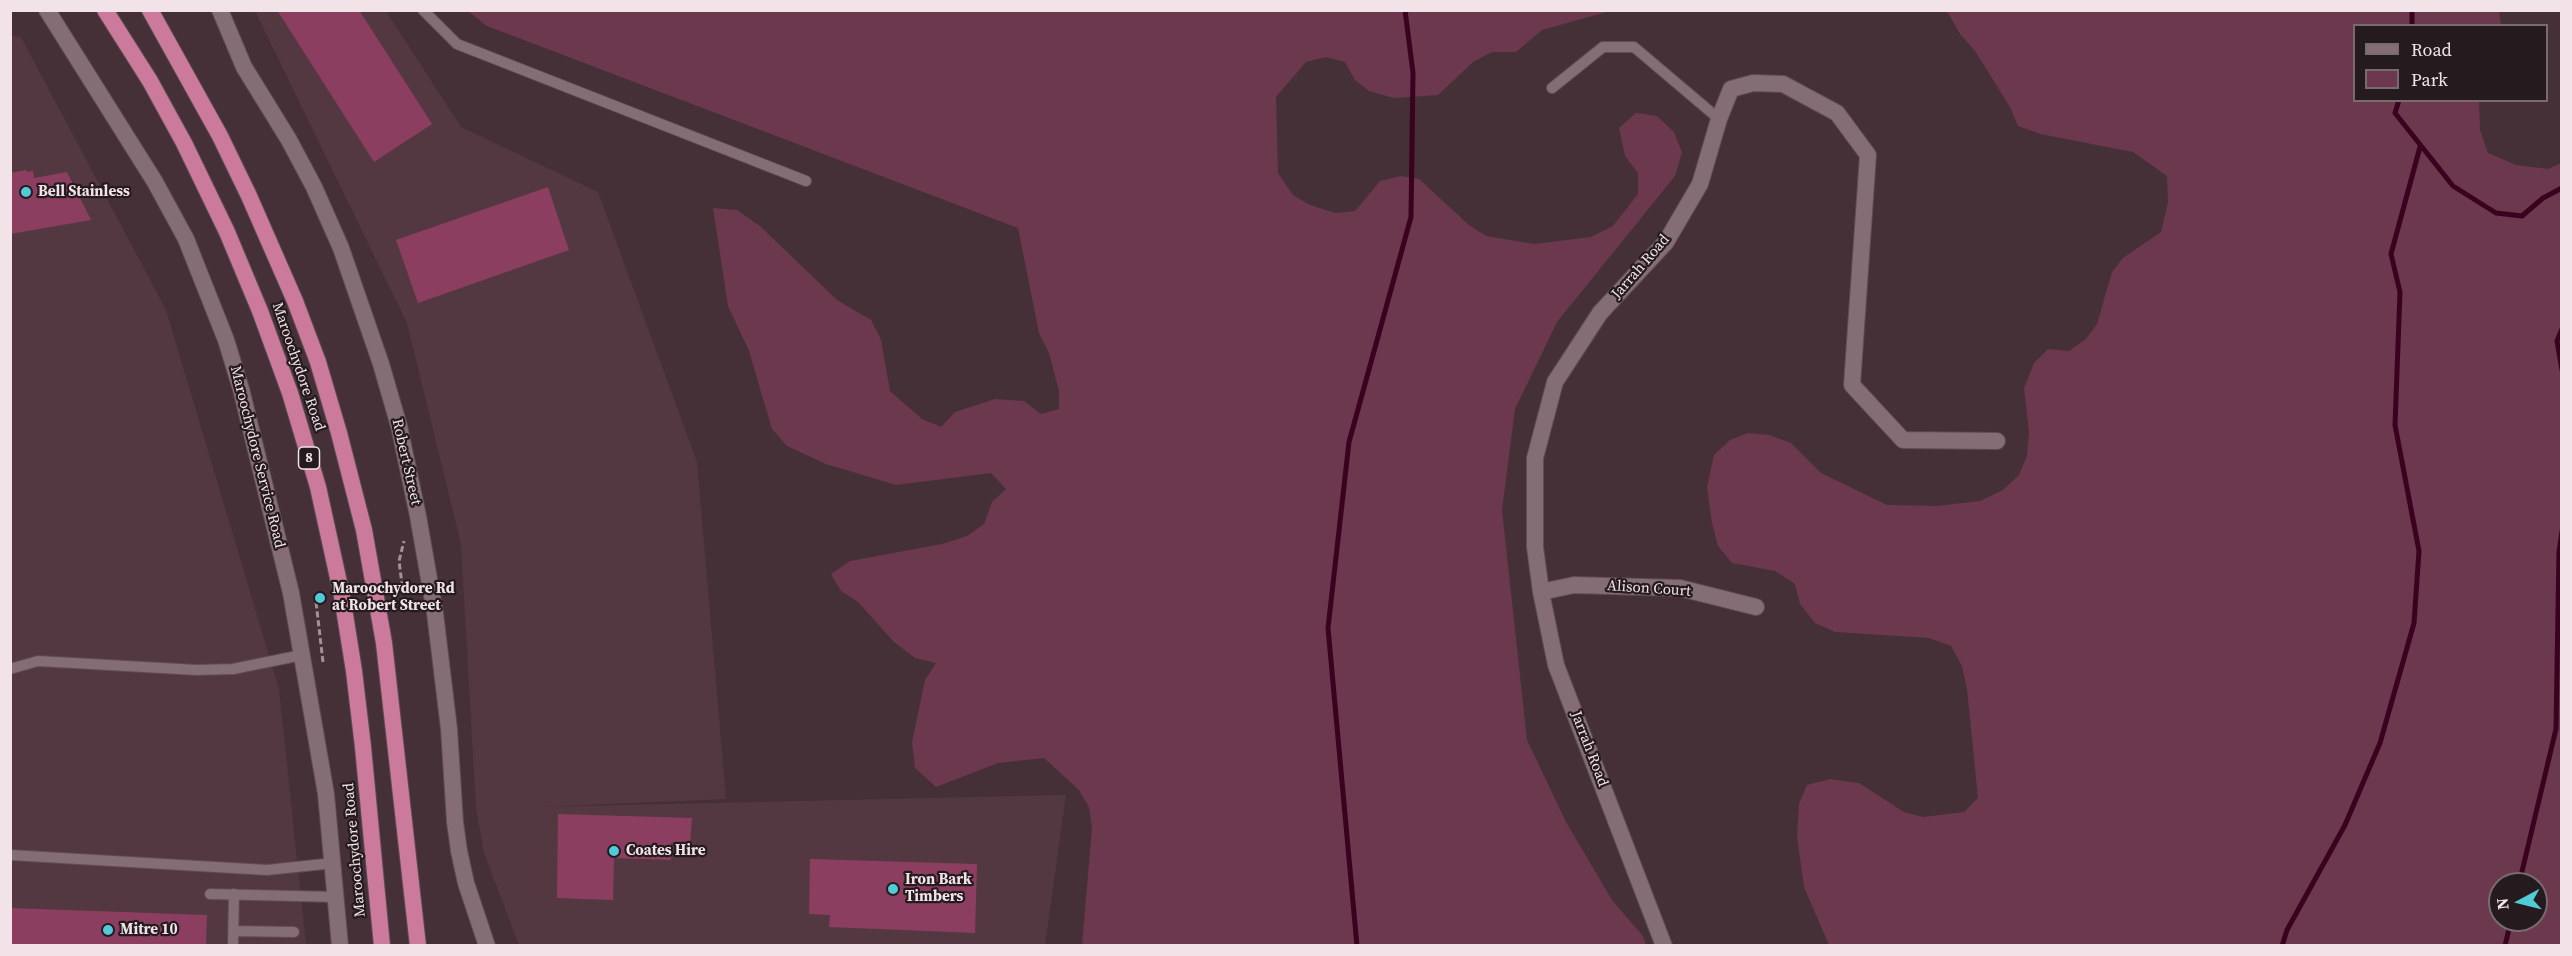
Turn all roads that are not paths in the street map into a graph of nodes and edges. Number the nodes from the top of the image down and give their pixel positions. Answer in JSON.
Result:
{"nodes":[{"id":1,"x":47,"y":10,"type":"edge"},
{"id":2,"x":105,"y":10,"type":"edge"},
{"id":3,"x":150,"y":10,"type":"edge"},
{"id":4,"x":220,"y":10,"type":"edge"},
{"id":5,"x":423,"y":10,"type":"edge"},
{"id":6,"x":1552,"y":88,"type":"dead end"},
{"id":7,"x":1719,"y":119,"type":"junction"},
{"id":8,"x":806,"y":182,"type":"dead end"},
{"id":9,"x":1996,"y":441,"type":"dead end"},
{"id":10,"x":1541,"y":592,"type":"junction"},
{"id":11,"x":1756,"y":607,"type":"dead end"},
{"id":12,"x":302,"y":655,"type":"junction"},
{"id":13,"x":10,"y":669,"type":"edge"},
{"id":14,"x":10,"y":855,"type":"edge"},
{"id":15,"x":334,"y":863,"type":"junction"},
{"id":16,"x":210,"y":894,"type":"dead end"},
{"id":17,"x":234,"y":894,"type":"junction"},
{"id":18,"x":336,"y":897,"type":"junction"},
{"id":19,"x":234,"y":931,"type":"junction"},
{"id":20,"x":294,"y":932,"type":"dead end"},
{"id":21,"x":233,"y":945,"type":"edge"},
{"id":22,"x":340,"y":945,"type":"edge"},
{"id":23,"x":382,"y":945,"type":"edge"},
{"id":24,"x":418,"y":945,"type":"edge"},
{"id":25,"x":487,"y":945,"type":"edge"},
{"id":26,"x":1664,"y":945,"type":"edge"}],
"edges":[{"from":1,"to":12,"type":"street","name":"Maroochydore Service Road"},
{"from":2,"to":23,"type":"highway","name":"Maroochydore Road","number":"8"},
{"from":3,"to":24,"type":"highway","name":"Maroochydore Road"},
{"from":4,"to":25,"type":"street","name":"Robert Street"},
{"from":5,"to":8,"type":"lane"},
{"from":6,"to":7,"type":"lane"},
{"from":7,"to":9,"type":"street","name":"Jarrah Road"},
{"from":7,"to":10,"type":"street","name":"Jarrah Road"},
{"from":10,"to":11,"type":"street","name":"Alison Court"},
{"from":10,"to":26,"type":"street","name":"Jarrah Road"},
{"from":12,"to":13,"type":"lane"},
{"from":12,"to":15,"type":"street","name":"Maroochydore Service Road"},
{"from":14,"to":15,"type":"lane"},
{"from":15,"to":18,"type":"street","name":"Maroochydore Service Road"},
{"from":16,"to":17,"type":"lane"},
{"from":17,"to":18,"type":"lane"},
{"from":17,"to":19,"type":"lane"},
{"from":18,"to":22,"type":"street","name":"Maroochydore Service Road"},
{"from":19,"to":20,"type":"lane"},
{"from":19,"to":21,"type":"lane"}]}
